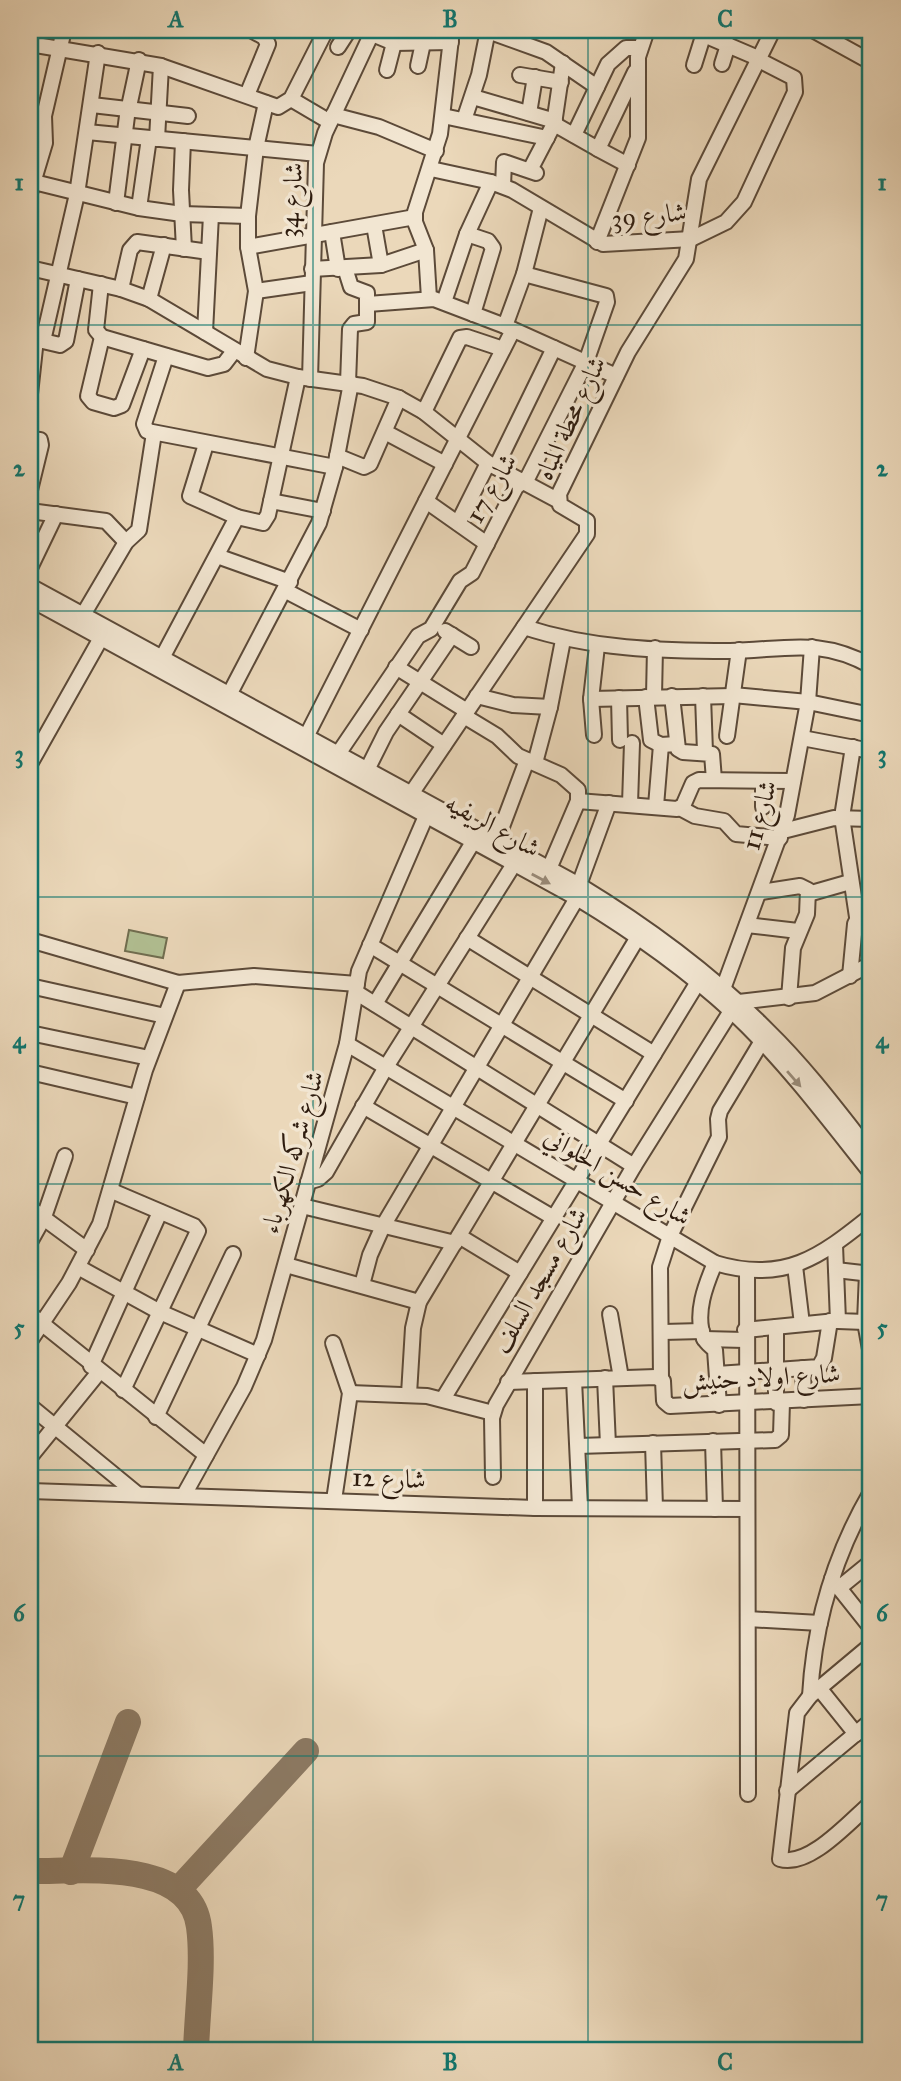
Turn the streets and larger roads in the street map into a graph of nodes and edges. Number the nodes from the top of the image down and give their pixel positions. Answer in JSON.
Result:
{"nodes":[{"id":1,"x":64,"y":30,"type":"edge"},
{"id":2,"x":250,"y":30,"type":"edge"},
{"id":3,"x":326,"y":30,"type":"edge"},
{"id":4,"x":349,"y":30,"type":"edge"},
{"id":5,"x":647,"y":30,"type":"edge"},
{"id":6,"x":773,"y":30,"type":"edge"},
{"id":7,"x":813,"y":30,"type":"edge"},
{"id":8,"x":495,"y":31,"type":"edge"},
{"id":9,"x":704,"y":32,"type":"edge"},
{"id":10,"x":371,"y":33,"type":"edge"},
{"id":11,"x":451,"y":36,"type":"edge"},
{"id":12,"x":394,"y":43,"type":"junction"},
{"id":13,"x":423,"y":43,"type":"junction"},
{"id":14,"x":30,"y":44,"type":"edge"},
{"id":15,"x":728,"y":45,"type":"junction"},
{"id":16,"x":338,"y":47,"type":"dead end"},
{"id":17,"x":640,"y":48,"type":"junction"},
{"id":18,"x":59,"y":50,"type":"junction"},
{"id":19,"x":98,"y":53,"type":"junction"},
{"id":20,"x":758,"y":59,"type":"junction"},
{"id":21,"x":139,"y":60,"type":"junction"},
{"id":22,"x":871,"y":62,"type":"edge"},
{"id":23,"x":563,"y":63,"type":"junction"},
{"id":24,"x":722,"y":64,"type":"dead end"},
{"id":25,"x":161,"y":65,"type":"junction"},
{"id":26,"x":694,"y":65,"type":"dead end"},
{"id":27,"x":418,"y":66,"type":"dead end"},
{"id":28,"x":638,"y":68,"type":"junction"},
{"id":29,"x":387,"y":70,"type":"dead end"},
{"id":30,"x":520,"y":75,"type":"dead end"},
{"id":31,"x":535,"y":77,"type":"junction"},
{"id":32,"x":561,"y":82,"type":"junction"},
{"id":33,"x":597,"y":87,"type":"junction"},
{"id":34,"x":247,"y":95,"type":"junction"},
{"id":35,"x":473,"y":97,"type":"junction"},
{"id":36,"x":291,"y":99,"type":"junction"},
{"id":37,"x":92,"y":104,"type":"junction"},
{"id":38,"x":272,"y":105,"type":"junction"},
{"id":39,"x":506,"y":106,"type":"junction"},
{"id":40,"x":129,"y":111,"type":"junction"},
{"id":41,"x":530,"y":113,"type":"junction"},
{"id":42,"x":157,"y":114,"type":"junction"},
{"id":43,"x":188,"y":116,"type":"dead end"},
{"id":44,"x":443,"y":116,"type":"junction"},
{"id":45,"x":332,"y":118,"type":"junction"},
{"id":46,"x":612,"y":119,"type":"junction"},
{"id":47,"x":464,"y":120,"type":"junction"},
{"id":48,"x":555,"y":123,"type":"junction"},
{"id":49,"x":499,"y":127,"type":"junction"},
{"id":50,"x":638,"y":131,"type":"junction"},
{"id":51,"x":88,"y":132,"type":"junction"},
{"id":52,"x":525,"y":132,"type":"junction"},
{"id":53,"x":574,"y":135,"type":"junction"},
{"id":54,"x":125,"y":136,"type":"junction"},
{"id":55,"x":547,"y":138,"type":"junction"},
{"id":56,"x":153,"y":139,"type":"junction"},
{"id":57,"x":183,"y":141,"type":"junction"},
{"id":58,"x":256,"y":148,"type":"junction"},
{"id":59,"x":598,"y":149,"type":"junction"},
{"id":60,"x":436,"y":151,"type":"junction"},
{"id":61,"x":318,"y":153,"type":"junction"},
{"id":62,"x":628,"y":165,"type":"junction"},
{"id":63,"x":430,"y":169,"type":"junction"},
{"id":64,"x":497,"y":184,"type":"junction"},
{"id":65,"x":31,"y":186,"type":"edge"},
{"id":66,"x":78,"y":194,"type":"junction"},
{"id":67,"x":116,"y":203,"type":"junction"},
{"id":68,"x":139,"y":208,"type":"junction"},
{"id":69,"x":541,"y":208,"type":"junction"},
{"id":70,"x":182,"y":214,"type":"junction"},
{"id":71,"x":211,"y":215,"type":"junction"},
{"id":72,"x":248,"y":216,"type":"junction"},
{"id":73,"x":415,"y":217,"type":"junction"},
{"id":74,"x":374,"y":225,"type":"junction"},
{"id":75,"x":332,"y":232,"type":"junction"},
{"id":76,"x":467,"y":234,"type":"junction"},
{"id":77,"x":313,"y":236,"type":"junction"},
{"id":78,"x":691,"y":239,"type":"junction"},
{"id":79,"x":597,"y":242,"type":"junction"},
{"id":80,"x":164,"y":245,"type":"junction"},
{"id":81,"x":248,"y":247,"type":"junction"},
{"id":82,"x":184,"y":248,"type":"junction"},
{"id":83,"x":426,"y":250,"type":"junction"},
{"id":84,"x":209,"y":252,"type":"junction"},
{"id":85,"x":381,"y":265,"type":"junction"},
{"id":86,"x":30,"y":268,"type":"edge"},
{"id":87,"x":341,"y":268,"type":"junction"},
{"id":88,"x":524,"y":274,"type":"junction"},
{"id":89,"x":57,"y":275,"type":"junction"},
{"id":90,"x":312,"y":276,"type":"junction"},
{"id":91,"x":78,"y":279,"type":"junction"},
{"id":92,"x":102,"y":284,"type":"junction"},
{"id":93,"x":121,"y":289,"type":"junction"},
{"id":94,"x":256,"y":291,"type":"junction"},
{"id":95,"x":429,"y":298,"type":"junction"},
{"id":96,"x":149,"y":299,"type":"junction"},
{"id":97,"x":444,"y":302,"type":"junction"},
{"id":98,"x":368,"y":304,"type":"junction"},
{"id":99,"x":473,"y":314,"type":"junction"},
{"id":100,"x":509,"y":328,"type":"junction"},
{"id":101,"x":205,"y":332,"type":"junction"},
{"id":102,"x":102,"y":337,"type":"junction"},
{"id":103,"x":36,"y":339,"type":"edge"},
{"id":104,"x":554,"y":348,"type":"junction"},
{"id":105,"x":143,"y":349,"type":"junction"},
{"id":106,"x":503,"y":349,"type":"junction"},
{"id":107,"x":240,"y":355,"type":"junction"},
{"id":108,"x":166,"y":356,"type":"junction"},
{"id":109,"x":586,"y":362,"type":"junction"},
{"id":110,"x":616,"y":376,"type":"junction"},
{"id":111,"x":304,"y":378,"type":"junction"},
{"id":112,"x":349,"y":383,"type":"junction"},
{"id":113,"x":30,"y":394,"type":"edge"},
{"id":114,"x":399,"y":398,"type":"junction"},
{"id":115,"x":424,"y":412,"type":"junction"},
{"id":116,"x":384,"y":432,"type":"junction"},
{"id":117,"x":154,"y":433,"type":"junction"},
{"id":118,"x":30,"y":439,"type":"edge"},
{"id":119,"x":459,"y":439,"type":"junction"},
{"id":120,"x":206,"y":444,"type":"junction"},
{"id":121,"x":280,"y":456,"type":"junction"},
{"id":122,"x":336,"y":462,"type":"junction"},
{"id":123,"x":445,"y":464,"type":"junction"},
{"id":124,"x":492,"y":465,"type":"junction"},
{"id":125,"x":523,"y":482,"type":"junction"},
{"id":126,"x":30,"y":490,"type":"edge"},
{"id":127,"x":271,"y":500,"type":"junction"},
{"id":128,"x":426,"y":501,"type":"junction"},
{"id":129,"x":558,"y":501,"type":"junction"},
{"id":130,"x":30,"y":511,"type":"edge"},
{"id":131,"x":323,"y":511,"type":"junction"},
{"id":132,"x":56,"y":514,"type":"junction"},
{"id":133,"x":237,"y":517,"type":"junction"},
{"id":134,"x":458,"y":523,"type":"junction"},
{"id":135,"x":127,"y":542,"type":"junction"},
{"id":136,"x":487,"y":544,"type":"junction"},
{"id":137,"x":217,"y":556,"type":"junction"},
{"id":138,"x":30,"y":568,"type":"edge"},
{"id":139,"x":30,"y":586,"type":"edge"},
{"id":140,"x":288,"y":587,"type":"junction"},
{"id":141,"x":30,"y":599,"type":"edge"},
{"id":142,"x":83,"y":615,"type":"junction"},
{"id":143,"x":435,"y":624,"type":"junction"},
{"id":144,"x":524,"y":626,"type":"junction"},
{"id":145,"x":361,"y":630,"type":"junction"},
{"id":146,"x":452,"y":635,"type":"junction"},
{"id":147,"x":101,"y":638,"type":"junction"},
{"id":148,"x":563,"y":640,"type":"junction"},
{"id":149,"x":597,"y":646,"type":"junction"},
{"id":150,"x":471,"y":647,"type":"dead end"},
{"id":151,"x":812,"y":647,"type":"junction"},
{"id":152,"x":655,"y":648,"type":"junction"},
{"id":153,"x":739,"y":650,"type":"junction"},
{"id":154,"x":162,"y":658,"type":"junction"},
{"id":155,"x":871,"y":666,"type":"edge"},
{"id":156,"x":397,"y":667,"type":"junction"},
{"id":157,"x":420,"y":682,"type":"junction"},
{"id":158,"x":229,"y":695,"type":"junction"},
{"id":159,"x":733,"y":695,"type":"junction"},
{"id":160,"x":478,"y":696,"type":"junction"},
{"id":161,"x":650,"y":696,"type":"junction"},
{"id":162,"x":672,"y":696,"type":"junction"},
{"id":163,"x":703,"y":696,"type":"junction"},
{"id":164,"x":619,"y":698,"type":"junction"},
{"id":165,"x":592,"y":699,"type":"junction"},
{"id":166,"x":808,"y":702,"type":"junction"},
{"id":167,"x":550,"y":707,"type":"junction"},
{"id":168,"x":466,"y":713,"type":"junction"},
{"id":169,"x":398,"y":714,"type":"junction"},
{"id":170,"x":871,"y":715,"type":"edge"},
{"id":171,"x":594,"y":735,"type":"dead end"},
{"id":172,"x":727,"y":736,"type":"dead end"},
{"id":173,"x":306,"y":737,"type":"junction"},
{"id":174,"x":802,"y":738,"type":"junction"},
{"id":175,"x":444,"y":744,"type":"junction"},
{"id":176,"x":677,"y":744,"type":"junction"},
{"id":177,"x":661,"y":745,"type":"junction"},
{"id":178,"x":853,"y":747,"type":"junction"},
{"id":179,"x":871,"y":751,"type":"edge"},
{"id":180,"x":705,"y":752,"type":"junction"},
{"id":181,"x":338,"y":754,"type":"junction"},
{"id":182,"x":531,"y":762,"type":"junction"},
{"id":183,"x":30,"y":764,"type":"edge"},
{"id":184,"x":367,"y":770,"type":"junction"},
{"id":185,"x":714,"y":780,"type":"junction"},
{"id":186,"x":763,"y":781,"type":"junction"},
{"id":187,"x":793,"y":781,"type":"junction"},
{"id":188,"x":411,"y":794,"type":"junction"},
{"id":189,"x":578,"y":802,"type":"junction"},
{"id":190,"x":609,"y":803,"type":"junction"},
{"id":191,"x":630,"y":804,"type":"junction"},
{"id":192,"x":656,"y":806,"type":"junction"},
{"id":193,"x":763,"y":807,"type":"dead end"},
{"id":194,"x":680,"y":808,"type":"junction"},
{"id":195,"x":424,"y":810,"type":"junction"},
{"id":196,"x":842,"y":817,"type":"junction"},
{"id":197,"x":871,"y":819,"type":"edge"},
{"id":198,"x":782,"y":834,"type":"junction"},
{"id":199,"x":497,"y":841,"type":"junction"},
{"id":200,"x":473,"y":842,"type":"junction"},
{"id":201,"x":514,"y":864,"type":"junction"},
{"id":202,"x":549,"y":869,"type":"junction"},
{"id":203,"x":850,"y":882,"type":"junction"},
{"id":204,"x":578,"y":891,"type":"junction"},
{"id":205,"x":761,"y":892,"type":"junction"},
{"id":206,"x":871,"y":892,"type":"edge"},
{"id":207,"x":808,"y":894,"type":"junction"},
{"id":208,"x":857,"y":917,"type":"junction"},
{"id":209,"x":747,"y":925,"type":"junction"},
{"id":210,"x":799,"y":932,"type":"junction"},
{"id":211,"x":638,"y":937,"type":"junction"},
{"id":212,"x":467,"y":938,"type":"junction"},
{"id":213,"x":30,"y":940,"type":"edge"},
{"id":214,"x":370,"y":945,"type":"junction"},
{"id":215,"x":400,"y":963,"type":"junction"},
{"id":216,"x":871,"y":964,"type":"edge"},
{"id":217,"x":850,"y":976,"type":"junction"},
{"id":218,"x":529,"y":977,"type":"junction"},
{"id":219,"x":698,"y":982,"type":"junction"},
{"id":220,"x":178,"y":984,"type":"junction"},
{"id":221,"x":30,"y":986,"type":"edge"},
{"id":222,"x":437,"y":986,"type":"junction"},
{"id":223,"x":357,"y":989,"type":"junction"},
{"id":224,"x":723,"y":989,"type":"junction"},
{"id":225,"x":789,"y":998,"type":"junction"},
{"id":226,"x":374,"y":1004,"type":"junction"},
{"id":227,"x":735,"y":1007,"type":"junction"},
{"id":228,"x":165,"y":1016,"type":"junction"},
{"id":229,"x":591,"y":1016,"type":"junction"},
{"id":230,"x":500,"y":1024,"type":"junction"},
{"id":231,"x":411,"y":1027,"type":"junction"},
{"id":232,"x":30,"y":1033,"type":"edge"},
{"id":233,"x":762,"y":1041,"type":"junction"},
{"id":234,"x":347,"y":1044,"type":"junction"},
{"id":235,"x":654,"y":1054,"type":"junction"},
{"id":236,"x":149,"y":1058,"type":"junction"},
{"id":237,"x":563,"y":1063,"type":"junction"},
{"id":238,"x":386,"y":1067,"type":"junction"},
{"id":239,"x":475,"y":1067,"type":"junction"},
{"id":240,"x":30,"y":1072,"type":"edge"},
{"id":241,"x":817,"y":1096,"type":"junction"},
{"id":242,"x":136,"y":1097,"type":"junction"},
{"id":243,"x":626,"y":1101,"type":"junction"},
{"id":244,"x":537,"y":1105,"type":"junction"},
{"id":245,"x":452,"y":1106,"type":"junction"},
{"id":246,"x":363,"y":1107,"type":"junction"},
{"id":247,"x":514,"y":1143,"type":"junction"},
{"id":248,"x":599,"y":1144,"type":"junction"},
{"id":249,"x":430,"y":1145,"type":"junction"},
{"id":250,"x":871,"y":1153,"type":"edge"},
{"id":251,"x":65,"y":1156,"type":"dead end"},
{"id":252,"x":634,"y":1166,"type":"junction"},
{"id":253,"x":871,"y":1173,"type":"edge"},
{"id":254,"x":577,"y":1180,"type":"junction"},
{"id":255,"x":492,"y":1181,"type":"junction"},
{"id":256,"x":308,"y":1182,"type":"junction"},
{"id":257,"x":112,"y":1191,"type":"junction"},
{"id":258,"x":613,"y":1202,"type":"junction"},
{"id":259,"x":302,"y":1206,"type":"junction"},
{"id":260,"x":30,"y":1208,"type":"edge"},
{"id":261,"x":160,"y":1212,"type":"junction"},
{"id":262,"x":871,"y":1216,"type":"edge"},
{"id":263,"x":44,"y":1217,"type":"junction"},
{"id":264,"x":554,"y":1218,"type":"junction"},
{"id":265,"x":383,"y":1226,"type":"junction"},
{"id":266,"x":670,"y":1236,"type":"junction"},
{"id":267,"x":457,"y":1239,"type":"junction"},
{"id":268,"x":30,"y":1242,"type":"edge"},
{"id":269,"x":835,"y":1245,"type":"junction"},
{"id":270,"x":87,"y":1250,"type":"junction"},
{"id":271,"x":233,"y":1254,"type":"dead end"},
{"id":272,"x":716,"y":1263,"type":"junction"},
{"id":273,"x":286,"y":1265,"type":"junction"},
{"id":274,"x":795,"y":1266,"type":"junction"},
{"id":275,"x":78,"y":1267,"type":"junction"},
{"id":276,"x":747,"y":1270,"type":"junction"},
{"id":277,"x":836,"y":1270,"type":"junction"},
{"id":278,"x":520,"y":1273,"type":"junction"},
{"id":279,"x":869,"y":1273,"type":"edge"},
{"id":280,"x":362,"y":1285,"type":"junction"},
{"id":281,"x":123,"y":1293,"type":"junction"},
{"id":282,"x":419,"y":1302,"type":"junction"},
{"id":283,"x":160,"y":1312,"type":"junction"},
{"id":284,"x":30,"y":1314,"type":"edge"},
{"id":285,"x":610,"y":1314,"type":"dead end"},
{"id":286,"x":834,"y":1321,"type":"junction"},
{"id":287,"x":864,"y":1322,"type":"junction"},
{"id":288,"x":43,"y":1324,"type":"junction"},
{"id":289,"x":802,"y":1324,"type":"junction"},
{"id":290,"x":776,"y":1327,"type":"junction"},
{"id":291,"x":196,"y":1329,"type":"junction"},
{"id":292,"x":663,"y":1332,"type":"junction"},
{"id":293,"x":703,"y":1335,"type":"junction"},
{"id":294,"x":745,"y":1335,"type":"junction"},
{"id":295,"x":30,"y":1341,"type":"edge"},
{"id":296,"x":333,"y":1343,"type":"dead end"},
{"id":297,"x":258,"y":1355,"type":"junction"},
{"id":298,"x":871,"y":1355,"type":"edge"},
{"id":299,"x":803,"y":1368,"type":"junction"},
{"id":300,"x":95,"y":1369,"type":"junction"},
{"id":301,"x":776,"y":1370,"type":"junction"},
{"id":302,"x":746,"y":1372,"type":"junction"},
{"id":303,"x":717,"y":1374,"type":"junction"},
{"id":304,"x":605,"y":1378,"type":"junction"},
{"id":305,"x":621,"y":1378,"type":"junction"},
{"id":306,"x":661,"y":1379,"type":"junction"},
{"id":307,"x":574,"y":1380,"type":"junction"},
{"id":308,"x":535,"y":1381,"type":"junction"},
{"id":309,"x":508,"y":1382,"type":"junction"},
{"id":310,"x":123,"y":1390,"type":"junction"},
{"id":311,"x":350,"y":1393,"type":"junction"},
{"id":312,"x":409,"y":1394,"type":"junction"},
{"id":313,"x":871,"y":1396,"type":"edge"},
{"id":314,"x":443,"y":1399,"type":"junction"},
{"id":315,"x":804,"y":1401,"type":"junction"},
{"id":316,"x":779,"y":1402,"type":"junction"},
{"id":317,"x":747,"y":1404,"type":"junction"},
{"id":318,"x":719,"y":1405,"type":"junction"},
{"id":319,"x":30,"y":1406,"type":"edge"},
{"id":320,"x":493,"y":1413,"type":"junction"},
{"id":321,"x":156,"y":1416,"type":"junction"},
{"id":322,"x":55,"y":1426,"type":"junction"},
{"id":323,"x":748,"y":1440,"type":"junction"},
{"id":324,"x":713,"y":1441,"type":"junction"},
{"id":325,"x":653,"y":1443,"type":"junction"},
{"id":326,"x":608,"y":1444,"type":"junction"},
{"id":327,"x":578,"y":1446,"type":"junction"},
{"id":328,"x":206,"y":1455,"type":"junction"},
{"id":329,"x":30,"y":1457,"type":"edge"},
{"id":330,"x":493,"y":1477,"type":"dead end"},
{"id":331,"x":30,"y":1491,"type":"edge"},
{"id":332,"x":871,"y":1492,"type":"edge"},
{"id":333,"x":136,"y":1493,"type":"junction"},
{"id":334,"x":184,"y":1495,"type":"junction"},
{"id":335,"x":334,"y":1500,"type":"junction"},
{"id":336,"x":580,"y":1507,"type":"junction"},
{"id":337,"x":535,"y":1508,"type":"junction"},
{"id":338,"x":655,"y":1508,"type":"junction"},
{"id":339,"x":715,"y":1509,"type":"junction"},
{"id":340,"x":747,"y":1509,"type":"junction"},
{"id":341,"x":871,"y":1562,"type":"edge"},
{"id":342,"x":836,"y":1584,"type":"junction"},
{"id":343,"x":748,"y":1619,"type":"junction"},
{"id":344,"x":820,"y":1623,"type":"junction"},
{"id":345,"x":871,"y":1628,"type":"edge"},
{"id":346,"x":871,"y":1645,"type":"edge"},
{"id":347,"x":815,"y":1692,"type":"junction"},
{"id":348,"x":871,"y":1721,"type":"edge"},
{"id":349,"x":856,"y":1734,"type":"junction"},
{"id":350,"x":786,"y":1791,"type":"junction"},
{"id":351,"x":748,"y":1794,"type":"dead end"},
{"id":352,"x":871,"y":1803,"type":"edge"}],
"edges":[{"from":1,"to":18,"type":"street"},
{"from":2,"to":34,"type":"street"},
{"from":3,"to":36,"type":"street"},
{"from":4,"to":16,"type":"street"},
{"from":5,"to":17,"type":"street"},
{"from":6,"to":20,"type":"street","name":"شارع محطة المياه"},
{"from":7,"to":22,"type":"street"},
{"from":8,"to":23,"type":"street"},
{"from":8,"to":35,"type":"street"},
{"from":9,"to":15,"type":"street"},
{"from":9,"to":26,"type":"street"},
{"from":10,"to":12,"type":"street"},
{"from":10,"to":45,"type":"street","name":"شارع 34"},
{"from":11,"to":13,"type":"street"},
{"from":11,"to":44,"type":"street"},
{"from":12,"to":13,"type":"street"},
{"from":12,"to":29,"type":"street"},
{"from":13,"to":27,"type":"street"},
{"from":14,"to":18,"type":"street"},
{"from":15,"to":20,"type":"street"},
{"from":15,"to":24,"type":"street"},
{"from":17,"to":28,"type":"street"},
{"from":17,"to":33,"type":"street"},
{"from":18,"to":19,"type":"street"},
{"from":18,"to":65,"type":"street"},
{"from":19,"to":21,"type":"street"},
{"from":19,"to":37,"type":"street"},
{"from":20,"to":78,"type":"street","name":"شارع محطة المياه"},
{"from":20,"to":78,"type":"street","name":"شارع 39"},
{"from":21,"to":25,"type":"street"},
{"from":21,"to":40,"type":"street"},
{"from":23,"to":32,"type":"street"},
{"from":23,"to":33,"type":"street"},
{"from":25,"to":34,"type":"street"},
{"from":25,"to":42,"type":"street"},
{"from":28,"to":46,"type":"street"},
{"from":28,"to":50,"type":"street"},
{"from":30,"to":31,"type":"street"},
{"from":31,"to":32,"type":"street"},
{"from":31,"to":41,"type":"street"},
{"from":32,"to":48,"type":"street"},
{"from":33,"to":53,"type":"street"},
{"from":34,"to":38,"type":"street"},
{"from":35,"to":39,"type":"street"},
{"from":35,"to":47,"type":"street"},
{"from":36,"to":38,"type":"street"},
{"from":36,"to":45,"type":"street"},
{"from":37,"to":40,"type":"street"},
{"from":37,"to":51,"type":"street"},
{"from":38,"to":58,"type":"street"},
{"from":39,"to":41,"type":"street"},
{"from":39,"to":49,"type":"street"},
{"from":40,"to":42,"type":"street"},
{"from":40,"to":54,"type":"street"},
{"from":41,"to":48,"type":"street"},
{"from":41,"to":52,"type":"street"},
{"from":42,"to":43,"type":"street"},
{"from":42,"to":56,"type":"street"},
{"from":44,"to":47,"type":"street"},
{"from":44,"to":60,"type":"street"},
{"from":45,"to":60,"type":"street"},
{"from":45,"to":61,"type":"street","name":"شارع 34"},
{"from":46,"to":50,"type":"street"},
{"from":46,"to":59,"type":"street"},
{"from":47,"to":49,"type":"street"},
{"from":48,"to":53,"type":"street"},
{"from":48,"to":55,"type":"street"},
{"from":49,"to":52,"type":"street"},
{"from":50,"to":62,"type":"street"},
{"from":51,"to":54,"type":"street"},
{"from":51,"to":66,"type":"street"},
{"from":52,"to":55,"type":"street"},
{"from":53,"to":59,"type":"street"},
{"from":54,"to":56,"type":"street"},
{"from":54,"to":67,"type":"street"},
{"from":55,"to":64,"type":"street"},
{"from":56,"to":57,"type":"street"},
{"from":56,"to":68,"type":"street"},
{"from":57,"to":58,"type":"street"},
{"from":57,"to":70,"type":"street"},
{"from":58,"to":61,"type":"street"},
{"from":58,"to":72,"type":"street"},
{"from":59,"to":62,"type":"street"},
{"from":60,"to":63,"type":"street"},
{"from":61,"to":77,"type":"street","name":"شارع 34"},
{"from":62,"to":79,"type":"street"},
{"from":63,"to":64,"type":"street","name":"شارع 39"},
{"from":63,"to":73,"type":"street"},
{"from":64,"to":69,"type":"street","name":"شارع 39"},
{"from":64,"to":76,"type":"street"},
{"from":65,"to":66,"type":"street"},
{"from":66,"to":67,"type":"street"},
{"from":66,"to":89,"type":"street"},
{"from":67,"to":68,"type":"street"},
{"from":68,"to":70,"type":"street"},
{"from":69,"to":79,"type":"street","name":"شارع 39"},
{"from":69,"to":88,"type":"street"},
{"from":70,"to":71,"type":"street"},
{"from":70,"to":82,"type":"street"},
{"from":71,"to":72,"type":"street"},
{"from":71,"to":84,"type":"street"},
{"from":72,"to":81,"type":"street"},
{"from":73,"to":74,"type":"street"},
{"from":73,"to":83,"type":"street"},
{"from":74,"to":75,"type":"street"},
{"from":74,"to":85,"type":"street"},
{"from":75,"to":77,"type":"street"},
{"from":75,"to":87,"type":"street"},
{"from":76,"to":97,"type":"street"},
{"from":76,"to":99,"type":"street"},
{"from":77,"to":81,"type":"street"},
{"from":77,"to":90,"type":"street","name":"شارع 34"},
{"from":78,"to":79,"type":"street","name":"شارع 39"},
{"from":78,"to":110,"type":"street","name":"شارع محطة المياه"},
{"from":80,"to":82,"type":"street"},
{"from":80,"to":93,"type":"street"},
{"from":80,"to":96,"type":"street"},
{"from":81,"to":94,"type":"street"},
{"from":82,"to":84,"type":"street"},
{"from":83,"to":85,"type":"street"},
{"from":83,"to":95,"type":"street"},
{"from":84,"to":101,"type":"street"},
{"from":85,"to":87,"type":"street"},
{"from":86,"to":89,"type":"street"},
{"from":87,"to":90,"type":"street"},
{"from":87,"to":98,"type":"street"},
{"from":88,"to":100,"type":"street"},
{"from":88,"to":109,"type":"street","name":"شارع 17"},
{"from":89,"to":91,"type":"street"},
{"from":89,"to":103,"type":"street"},
{"from":90,"to":94,"type":"street"},
{"from":90,"to":111,"type":"street","name":"شارع 34"},
{"from":91,"to":92,"type":"street"},
{"from":91,"to":103,"type":"street"},
{"from":92,"to":93,"type":"street"},
{"from":92,"to":102,"type":"street"},
{"from":93,"to":96,"type":"street"},
{"from":94,"to":107,"type":"street"},
{"from":95,"to":97,"type":"street"},
{"from":95,"to":98,"type":"street"},
{"from":96,"to":101,"type":"street"},
{"from":97,"to":99,"type":"street"},
{"from":98,"to":112,"type":"street"},
{"from":99,"to":100,"type":"street"},
{"from":100,"to":104,"type":"street"},
{"from":100,"to":106,"type":"street"},
{"from":101,"to":107,"type":"street"},
{"from":102,"to":105,"type":"street"},
{"from":102,"to":105,"type":"street"},
{"from":103,"to":113,"type":"street"},
{"from":104,"to":109,"type":"street"},
{"from":104,"to":124,"type":"street"},
{"from":105,"to":108,"type":"street"},
{"from":106,"to":115,"type":"street"},
{"from":106,"to":119,"type":"street"},
{"from":107,"to":108,"type":"street"},
{"from":107,"to":111,"type":"street"},
{"from":108,"to":117,"type":"street"},
{"from":109,"to":110,"type":"street"},
{"from":109,"to":125,"type":"street","name":"شارع 17"},
{"from":110,"to":129,"type":"street","name":"شارع محطة المياه"},
{"from":111,"to":112,"type":"street"},
{"from":111,"to":121,"type":"street","name":"شارع 34"},
{"from":112,"to":114,"type":"street"},
{"from":112,"to":122,"type":"street"},
{"from":114,"to":115,"type":"street"},
{"from":114,"to":116,"type":"street"},
{"from":115,"to":119,"type":"street"},
{"from":116,"to":122,"type":"street"},
{"from":116,"to":123,"type":"street"},
{"from":117,"to":120,"type":"street"},
{"from":117,"to":135,"type":"street"},
{"from":118,"to":126,"type":"street"},
{"from":119,"to":123,"type":"street"},
{"from":119,"to":124,"type":"street"},
{"from":120,"to":121,"type":"street"},
{"from":120,"to":133,"type":"street"},
{"from":121,"to":122,"type":"street"},
{"from":121,"to":127,"type":"street","name":"شارع 34"},
{"from":122,"to":131,"type":"street"},
{"from":123,"to":128,"type":"street"},
{"from":124,"to":125,"type":"street"},
{"from":124,"to":134,"type":"street"},
{"from":125,"to":129,"type":"street"},
{"from":125,"to":136,"type":"street","name":"شارع 17"},
{"from":127,"to":131,"type":"street"},
{"from":127,"to":133,"type":"street"},
{"from":128,"to":134,"type":"street"},
{"from":128,"to":145,"type":"street"},
{"from":129,"to":144,"type":"street","name":"شارع محطة المياه"},
{"from":130,"to":132,"type":"street"},
{"from":131,"to":140,"type":"street"},
{"from":132,"to":135,"type":"street"},
{"from":132,"to":138,"type":"street"},
{"from":133,"to":137,"type":"street"},
{"from":134,"to":136,"type":"street"},
{"from":135,"to":142,"type":"street"},
{"from":136,"to":143,"type":"street","name":"شارع 17"},
{"from":137,"to":140,"type":"street"},
{"from":137,"to":154,"type":"street"},
{"from":139,"to":142,"type":"street","name":"شارع الريفيه"},
{"from":140,"to":145,"type":"street"},
{"from":140,"to":158,"type":"street"},
{"from":141,"to":147,"type":"street","name":"شارع الريفيه"},
{"from":142,"to":154,"type":"street","name":"شارع الريفيه"},
{"from":143,"to":146,"type":"street"},
{"from":143,"to":156,"type":"street","name":"شارع 17"},
{"from":144,"to":148,"type":"street"},
{"from":144,"to":160,"type":"street","name":"شارع محطة المياه"},
{"from":145,"to":173,"type":"street"},
{"from":146,"to":150,"type":"street"},
{"from":146,"to":157,"type":"street"},
{"from":147,"to":183,"type":"street"},
{"from":147,"to":195,"type":"street","name":"شارع الريفيه"},
{"from":148,"to":149,"type":"street"},
{"from":148,"to":167,"type":"street"},
{"from":149,"to":152,"type":"street"},
{"from":149,"to":165,"type":"street"},
{"from":151,"to":153,"type":"street"},
{"from":151,"to":155,"type":"street"},
{"from":151,"to":166,"type":"street","name":"شارع 11"},
{"from":152,"to":153,"type":"street"},
{"from":152,"to":161,"type":"street"},
{"from":153,"to":159,"type":"street"},
{"from":154,"to":158,"type":"street","name":"شارع الريفيه"},
{"from":156,"to":157,"type":"street"},
{"from":156,"to":181,"type":"street","name":"شارع 17"},
{"from":157,"to":168,"type":"street"},
{"from":157,"to":169,"type":"street"},
{"from":158,"to":173,"type":"street","name":"شارع الريفيه"},
{"from":159,"to":163,"type":"street"},
{"from":159,"to":166,"type":"street"},
{"from":159,"to":172,"type":"street"},
{"from":160,"to":167,"type":"street"},
{"from":160,"to":168,"type":"street","name":"شارع محطة المياه"},
{"from":161,"to":162,"type":"street"},
{"from":161,"to":164,"type":"street"},
{"from":161,"to":177,"type":"street"},
{"from":162,"to":163,"type":"street"},
{"from":162,"to":176,"type":"street"},
{"from":163,"to":180,"type":"street"},
{"from":164,"to":165,"type":"street"},
{"from":164,"to":191,"type":"street"},
{"from":165,"to":171,"type":"street"},
{"from":166,"to":170,"type":"street"},
{"from":166,"to":174,"type":"street","name":"شارع 11"},
{"from":167,"to":182,"type":"street"},
{"from":168,"to":175,"type":"street","name":"شارع محطة المياه"},
{"from":168,"to":182,"type":"street"},
{"from":169,"to":175,"type":"street"},
{"from":169,"to":184,"type":"street"},
{"from":173,"to":181,"type":"street","name":"شارع الريفيه"},
{"from":174,"to":178,"type":"street"},
{"from":174,"to":187,"type":"street","name":"شارع 11"},
{"from":175,"to":188,"type":"street","name":"شارع محطة المياه"},
{"from":176,"to":177,"type":"street"},
{"from":176,"to":180,"type":"street"},
{"from":177,"to":192,"type":"street"},
{"from":178,"to":179,"type":"street"},
{"from":178,"to":196,"type":"street"},
{"from":180,"to":185,"type":"street"},
{"from":181,"to":184,"type":"street","name":"شارع الريفيه"},
{"from":182,"to":189,"type":"street"},
{"from":182,"to":199,"type":"street"},
{"from":184,"to":188,"type":"street","name":"شارع الريفيه"},
{"from":185,"to":186,"type":"street"},
{"from":185,"to":194,"type":"street"},
{"from":186,"to":187,"type":"street"},
{"from":186,"to":193,"type":"street"},
{"from":187,"to":198,"type":"street","name":"شارع 11"},
{"from":188,"to":195,"type":"street","name":"شارع الريفيه"},
{"from":189,"to":190,"type":"street"},
{"from":189,"to":202,"type":"street"},
{"from":190,"to":191,"type":"street"},
{"from":190,"to":204,"type":"street"},
{"from":191,"to":192,"type":"street"},
{"from":192,"to":194,"type":"street"},
{"from":194,"to":198,"type":"street"},
{"from":195,"to":199,"type":"street","name":"شارع الريفيه"},
{"from":195,"to":200,"type":"street","name":"شارع الريفيه"},
{"from":195,"to":214,"type":"street","name":"شارع شركه الكهرباء"},
{"from":196,"to":197,"type":"street"},
{"from":196,"to":198,"type":"street"},
{"from":196,"to":203,"type":"street"},
{"from":198,"to":205,"type":"street","name":"شارع 11"},
{"from":199,"to":202,"type":"street","name":"شارع الريفيه"},
{"from":200,"to":201,"type":"street","name":"شارع الريفيه"},
{"from":200,"to":215,"type":"street"},
{"from":201,"to":204,"type":"street","name":"شارع الريفيه","one_way":true},
{"from":201,"to":212,"type":"street"},
{"from":202,"to":204,"type":"street","name":"شارع الريفيه"},
{"from":203,"to":207,"type":"street"},
{"from":203,"to":208,"type":"street"},
{"from":204,"to":211,"type":"street","name":"شارع الريفيه"},
{"from":204,"to":218,"type":"street"},
{"from":204,"to":224,"type":"street","name":"شارع الريفيه"},
{"from":205,"to":207,"type":"street"},
{"from":205,"to":209,"type":"street","name":"شارع 11"},
{"from":206,"to":208,"type":"street"},
{"from":207,"to":210,"type":"street"},
{"from":208,"to":217,"type":"street"},
{"from":209,"to":210,"type":"street"},
{"from":209,"to":224,"type":"street","name":"شارع 11"},
{"from":210,"to":225,"type":"street"},
{"from":211,"to":219,"type":"street","name":"شارع الريفيه"},
{"from":211,"to":229,"type":"street"},
{"from":212,"to":218,"type":"street"},
{"from":212,"to":222,"type":"street"},
{"from":213,"to":220,"type":"street"},
{"from":214,"to":215,"type":"street"},
{"from":214,"to":223,"type":"street","name":"شارع شركه الكهرباء"},
{"from":215,"to":222,"type":"street"},
{"from":215,"to":226,"type":"street"},
{"from":216,"to":217,"type":"street"},
{"from":217,"to":225,"type":"street"},
{"from":218,"to":229,"type":"street"},
{"from":218,"to":230,"type":"street"},
{"from":219,"to":227,"type":"street","name":"شارع الريفيه"},
{"from":219,"to":235,"type":"street"},
{"from":220,"to":223,"type":"street"},
{"from":220,"to":228,"type":"street"},
{"from":221,"to":228,"type":"street"},
{"from":222,"to":230,"type":"street"},
{"from":222,"to":231,"type":"street"},
{"from":223,"to":226,"type":"street"},
{"from":223,"to":234,"type":"street","name":"شارع شركه الكهرباء"},
{"from":224,"to":227,"type":"street","name":"شارع الريفيه"},
{"from":225,"to":227,"type":"street"},
{"from":226,"to":231,"type":"street"},
{"from":227,"to":233,"type":"street","name":"شارع الريفيه"},
{"from":227,"to":241,"type":"street","name":"شارع الريفيه"},
{"from":227,"to":252,"type":"street","name":"شارع مسجد السلف"},
{"from":228,"to":236,"type":"street"},
{"from":229,"to":235,"type":"street"},
{"from":229,"to":237,"type":"street"},
{"from":230,"to":237,"type":"street"},
{"from":230,"to":239,"type":"street"},
{"from":231,"to":238,"type":"street"},
{"from":231,"to":239,"type":"street"},
{"from":232,"to":236,"type":"street"},
{"from":233,"to":241,"type":"street","name":"شارع الريفيه","one_way":true},
{"from":233,"to":266,"type":"street"},
{"from":234,"to":238,"type":"street","name":"شارع حسن الحلواني"},
{"from":234,"to":256,"type":"street","name":"شارع شركه الكهرباء"},
{"from":235,"to":243,"type":"street"},
{"from":236,"to":242,"type":"street"},
{"from":237,"to":243,"type":"street"},
{"from":237,"to":244,"type":"street"},
{"from":238,"to":245,"type":"street","name":"شارع حسن الحلواني"},
{"from":238,"to":246,"type":"street"},
{"from":239,"to":244,"type":"street"},
{"from":239,"to":245,"type":"street"},
{"from":240,"to":242,"type":"street"},
{"from":241,"to":250,"type":"street","name":"شارع الريفيه"},
{"from":241,"to":253,"type":"street","name":"شارع الريفيه"},
{"from":242,"to":257,"type":"street"},
{"from":243,"to":248,"type":"street"},
{"from":244,"to":247,"type":"street"},
{"from":244,"to":248,"type":"street"},
{"from":245,"to":247,"type":"street","name":"شارع حسن الحلواني"},
{"from":245,"to":249,"type":"street"},
{"from":246,"to":249,"type":"street"},
{"from":246,"to":256,"type":"street"},
{"from":247,"to":254,"type":"street","name":"شارع حسن الحلواني"},
{"from":247,"to":255,"type":"street"},
{"from":248,"to":252,"type":"street"},
{"from":248,"to":254,"type":"street"},
{"from":249,"to":255,"type":"street"},
{"from":249,"to":265,"type":"street"},
{"from":251,"to":263,"type":"street"},
{"from":252,"to":258,"type":"street","name":"شارع مسجد السلف"},
{"from":254,"to":258,"type":"street","name":"شارع حسن الحلواني"},
{"from":254,"to":264,"type":"street"},
{"from":255,"to":264,"type":"street"},
{"from":255,"to":267,"type":"street"},
{"from":256,"to":259,"type":"street","name":"شارع شركه الكهرباء"},
{"from":257,"to":261,"type":"street"},
{"from":257,"to":270,"type":"street"},
{"from":258,"to":266,"type":"street","name":"شارع حسن الحلواني"},
{"from":258,"to":309,"type":"street","name":"شارع مسجد السلف"},
{"from":259,"to":265,"type":"street"},
{"from":259,"to":273,"type":"street","name":"شارع شركه الكهرباء"},
{"from":260,"to":263,"type":"street"},
{"from":261,"to":281,"type":"street"},
{"from":261,"to":283,"type":"street"},
{"from":262,"to":269,"type":"street","name":"شارع حسن الحلواني"},
{"from":263,"to":268,"type":"street"},
{"from":263,"to":270,"type":"street"},
{"from":264,"to":278,"type":"street"},
{"from":265,"to":267,"type":"street"},
{"from":265,"to":280,"type":"street"},
{"from":266,"to":272,"type":"street","name":"شارع حسن الحلواني"},
{"from":266,"to":292,"type":"street"},
{"from":267,"to":278,"type":"street"},
{"from":267,"to":282,"type":"street"},
{"from":269,"to":274,"type":"street","name":"شارع حسن الحلواني"},
{"from":269,"to":277,"type":"street"},
{"from":270,"to":275,"type":"street"},
{"from":271,"to":291,"type":"street"},
{"from":272,"to":276,"type":"street","name":"شارع حسن الحلواني"},
{"from":272,"to":293,"type":"street"},
{"from":273,"to":280,"type":"street"},
{"from":273,"to":297,"type":"street","name":"شارع شركه الكهرباء"},
{"from":274,"to":276,"type":"street","name":"شارع حسن الحلواني"},
{"from":274,"to":289,"type":"street"},
{"from":275,"to":281,"type":"street"},
{"from":275,"to":288,"type":"street"},
{"from":276,"to":294,"type":"street"},
{"from":277,"to":279,"type":"street"},
{"from":277,"to":286,"type":"street"},
{"from":278,"to":314,"type":"street"},
{"from":279,"to":287,"type":"street"},
{"from":280,"to":282,"type":"street"},
{"from":281,"to":283,"type":"street"},
{"from":281,"to":300,"type":"street"},
{"from":282,"to":312,"type":"street"},
{"from":283,"to":291,"type":"street"},
{"from":283,"to":310,"type":"street"},
{"from":284,"to":288,"type":"street"},
{"from":285,"to":305,"type":"street"},
{"from":286,"to":287,"type":"street"},
{"from":286,"to":289,"type":"street"},
{"from":286,"to":299,"type":"street"},
{"from":287,"to":298,"type":"street"},
{"from":288,"to":295,"type":"street"},
{"from":288,"to":300,"type":"street"},
{"from":289,"to":290,"type":"street"},
{"from":290,"to":294,"type":"street"},
{"from":290,"to":301,"type":"street"},
{"from":291,"to":297,"type":"street"},
{"from":291,"to":321,"type":"street"},
{"from":292,"to":293,"type":"street"},
{"from":292,"to":306,"type":"street"},
{"from":293,"to":294,"type":"street"},
{"from":293,"to":303,"type":"street"},
{"from":294,"to":302,"type":"street"},
{"from":296,"to":311,"type":"street"},
{"from":297,"to":328,"type":"street","name":"شارع شركه الكهرباء"},
{"from":299,"to":301,"type":"street"},
{"from":299,"to":315,"type":"street"},
{"from":300,"to":310,"type":"street"},
{"from":300,"to":322,"type":"street"},
{"from":301,"to":302,"type":"street"},
{"from":301,"to":316,"type":"street"},
{"from":302,"to":303,"type":"street"},
{"from":302,"to":317,"type":"street"},
{"from":303,"to":318,"type":"street"},
{"from":304,"to":305,"type":"street","name":"شارع اولاد حنيش"},
{"from":304,"to":307,"type":"street","name":"شارع اولاد حنيش"},
{"from":304,"to":326,"type":"street"},
{"from":305,"to":306,"type":"street","name":"شارع اولاد حنيش"},
{"from":306,"to":318,"type":"street","name":"شارع اولاد حنيش"},
{"from":307,"to":308,"type":"street","name":"شارع اولاد حنيش"},
{"from":307,"to":327,"type":"street"},
{"from":308,"to":309,"type":"street","name":"شارع اولاد حنيش"},
{"from":308,"to":337,"type":"street"},
{"from":309,"to":320,"type":"street","name":"شارع مسجد السلف"},
{"from":310,"to":321,"type":"street"},
{"from":311,"to":312,"type":"street"},
{"from":311,"to":335,"type":"street"},
{"from":312,"to":314,"type":"street"},
{"from":313,"to":315,"type":"street","name":"شارع اولاد حنيش"},
{"from":314,"to":320,"type":"street"},
{"from":315,"to":316,"type":"street","name":"شارع اولاد حنيش"},
{"from":316,"to":317,"type":"street","name":"شارع اولاد حنيش"},
{"from":316,"to":323,"type":"street"},
{"from":317,"to":318,"type":"street","name":"شارع اولاد حنيش"},
{"from":317,"to":323,"type":"street"},
{"from":319,"to":322,"type":"street"},
{"from":320,"to":330,"type":"street","name":"شارع مسجد السلف"},
{"from":321,"to":328,"type":"street"},
{"from":322,"to":329,"type":"street"},
{"from":322,"to":333,"type":"street"},
{"from":323,"to":324,"type":"street"},
{"from":323,"to":340,"type":"street"},
{"from":324,"to":325,"type":"street"},
{"from":324,"to":339,"type":"street"},
{"from":325,"to":326,"type":"street"},
{"from":325,"to":338,"type":"street"},
{"from":326,"to":327,"type":"street"},
{"from":327,"to":336,"type":"street"},
{"from":328,"to":334,"type":"street","name":"شارع شركه الكهرباء"},
{"from":331,"to":333,"type":"street","name":"شارع 12"},
{"from":332,"to":342,"type":"street"},
{"from":333,"to":334,"type":"street","name":"شارع 12"},
{"from":334,"to":335,"type":"street","name":"شارع 12"},
{"from":335,"to":337,"type":"street","name":"شارع 12"},
{"from":336,"to":337,"type":"street","name":"شارع 12"},
{"from":336,"to":338,"type":"street","name":"شارع 12"},
{"from":338,"to":339,"type":"street","name":"شارع 12"},
{"from":339,"to":340,"type":"street","name":"شارع 12"},
{"from":340,"to":343,"type":"street"},
{"from":341,"to":342,"type":"street"},
{"from":342,"to":344,"type":"street"},
{"from":342,"to":345,"type":"street"},
{"from":343,"to":344,"type":"street"},
{"from":343,"to":351,"type":"street"},
{"from":344,"to":347,"type":"street"},
{"from":346,"to":347,"type":"street"},
{"from":347,"to":349,"type":"street"},
{"from":347,"to":350,"type":"street"},
{"from":348,"to":349,"type":"street"},
{"from":349,"to":350,"type":"street"},
{"from":350,"to":352,"type":"street"}]}
